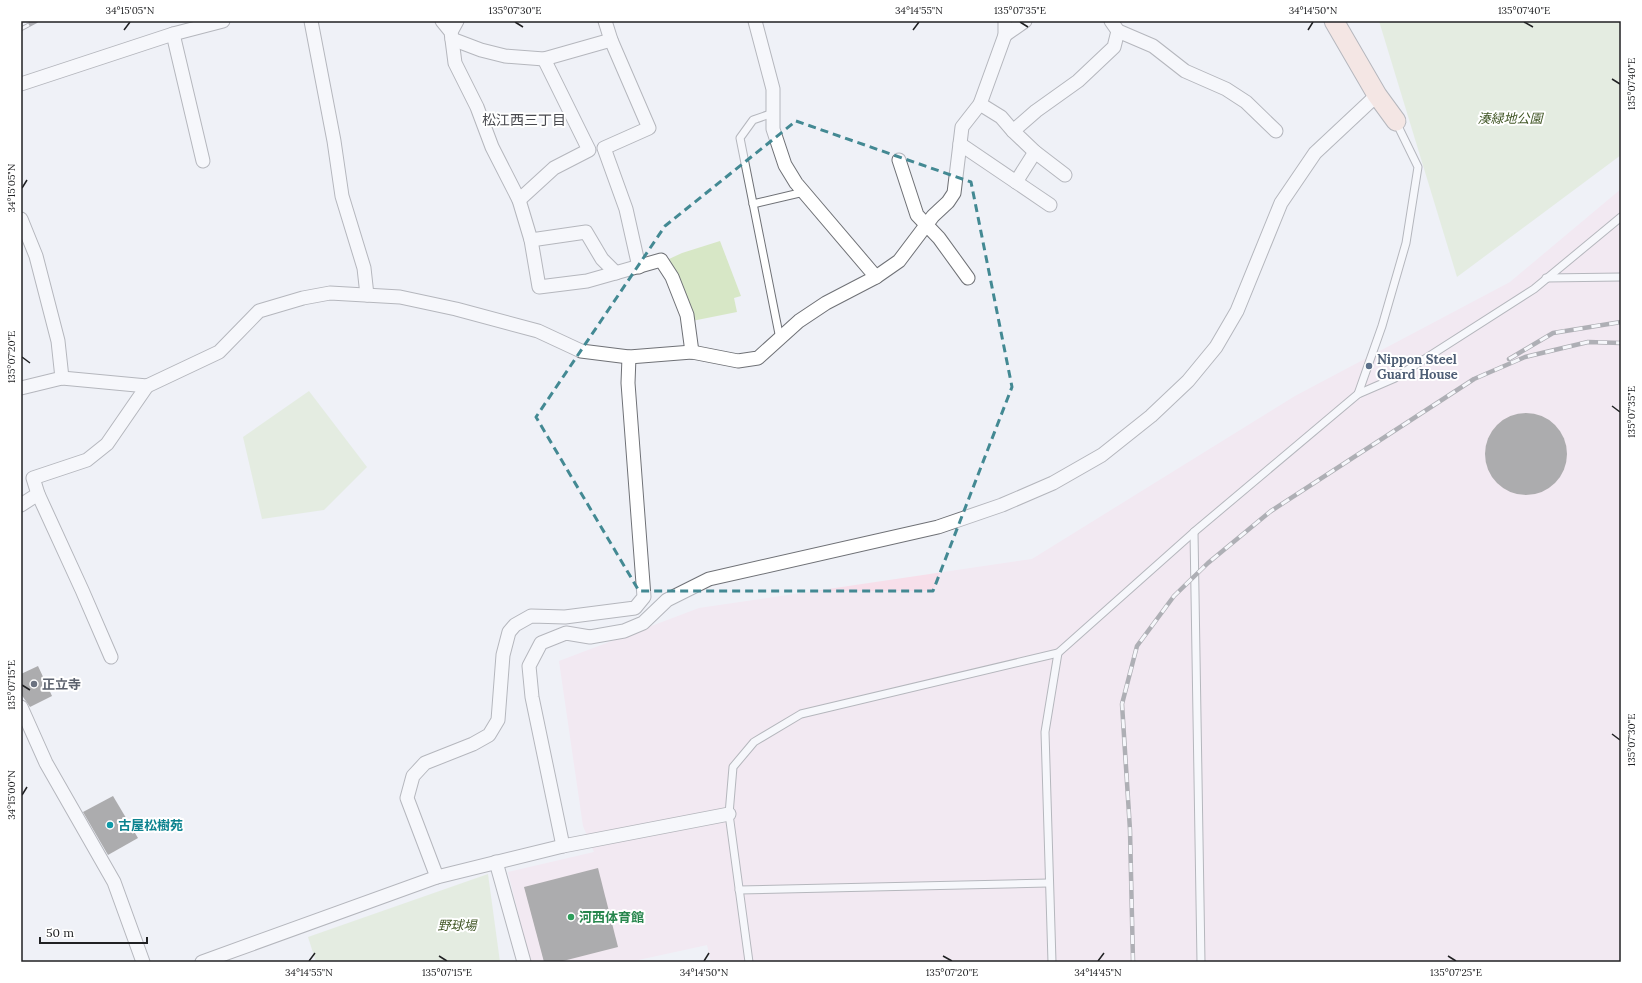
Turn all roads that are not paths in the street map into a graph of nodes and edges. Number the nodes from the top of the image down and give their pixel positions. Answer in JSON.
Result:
{"nodes":[{"id":1,"x":223,"y":21,"type":"edge"},
{"id":2,"x":311,"y":21,"type":"edge"},
{"id":3,"x":442,"y":21,"type":"edge"},
{"id":4,"x":605,"y":21,"type":"edge"},
{"id":5,"x":755,"y":21,"type":"edge"},
{"id":6,"x":1005,"y":21,"type":"edge"},
{"id":7,"x":1025,"y":21,"type":"edge"},
{"id":8,"x":1334,"y":21,"type":"edge"},
{"id":9,"x":1115,"y":26,"type":"edge"},
{"id":10,"x":453,"y":31,"type":"edge"},
{"id":11,"x":173,"y":34,"type":"junction"},
{"id":12,"x":1005,"y":35,"type":"junction"},
{"id":13,"x":611,"y":40,"type":"junction"},
{"id":14,"x":544,"y":59,"type":"junction"},
{"id":15,"x":21,"y":84,"type":"edge"},
{"id":16,"x":1377,"y":94,"type":"junction"},
{"id":17,"x":980,"y":104,"type":"junction"},
{"id":18,"x":773,"y":113,"type":"junction"},
{"id":19,"x":1396,"y":121,"type":"joint"},
{"id":20,"x":1013,"y":131,"type":"junction"},
{"id":21,"x":1276,"y":131,"type":"dead end"},
{"id":22,"x":960,"y":144,"type":"junction"},
{"id":23,"x":1035,"y":152,"type":"junction"},
{"id":24,"x":899,"y":160,"type":"dead end"},
{"id":25,"x":203,"y":161,"type":"dead end"},
{"id":26,"x":1065,"y":175,"type":"dead end"},
{"id":27,"x":1016,"y":182,"type":"junction"},
{"id":28,"x":804,"y":192,"type":"junction"},
{"id":29,"x":519,"y":200,"type":"junction"},
{"id":30,"x":753,"y":204,"type":"junction"},
{"id":31,"x":1050,"y":205,"type":"dead end"},
{"id":32,"x":1621,"y":216,"type":"edge"},
{"id":33,"x":21,"y":219,"type":"edge"},
{"id":34,"x":926,"y":226,"type":"junction"},
{"id":35,"x":530,"y":240,"type":"junction"},
{"id":36,"x":639,"y":267,"type":"junction"},
{"id":37,"x":616,"y":273,"type":"junction"},
{"id":38,"x":1621,"y":277,"type":"edge"},
{"id":39,"x":876,"y":278,"type":"junction"},
{"id":40,"x":968,"y":278,"type":"dead end"},
{"id":41,"x":1546,"y":278,"type":"junction"},
{"id":42,"x":367,"y":295,"type":"junction"},
{"id":43,"x":780,"y":339,"type":"junction"},
{"id":44,"x":692,"y":352,"type":"junction"},
{"id":45,"x":629,"y":357,"type":"junction"},
{"id":46,"x":62,"y":378,"type":"junction"},
{"id":47,"x":147,"y":386,"type":"junction"},
{"id":48,"x":21,"y":388,"type":"edge"},
{"id":49,"x":1358,"y":394,"type":"junction"},
{"id":50,"x":38,"y":494,"type":"junction"},
{"id":51,"x":21,"y":505,"type":"edge"},
{"id":52,"x":1194,"y":532,"type":"junction"},
{"id":53,"x":565,"y":617,"type":"junction"},
{"id":54,"x":566,"y":633,"type":"junction"},
{"id":55,"x":1058,"y":653,"type":"junction"},
{"id":56,"x":111,"y":657,"type":"dead end"},
{"id":57,"x":21,"y":707,"type":"edge"},
{"id":58,"x":729,"y":814,"type":"junction"},
{"id":59,"x":562,"y":846,"type":"junction"},
{"id":60,"x":496,"y":862,"type":"junction"},
{"id":61,"x":437,"y":877,"type":"junction"},
{"id":62,"x":1048,"y":883,"type":"junction"},
{"id":63,"x":739,"y":890,"type":"junction"},
{"id":64,"x":142,"y":962,"type":"edge"},
{"id":65,"x":202,"y":962,"type":"edge"},
{"id":66,"x":524,"y":962,"type":"edge"},
{"id":67,"x":749,"y":962,"type":"edge"},
{"id":68,"x":1052,"y":962,"type":"edge"},
{"id":69,"x":1201,"y":962,"type":"edge"}],
"edges":[{"from":1,"to":11,"type":"street"},
{"from":2,"to":42,"type":"street"},
{"from":3,"to":10,"type":"street"},
{"from":4,"to":13,"type":"street"},
{"from":5,"to":18,"type":"street"},
{"from":6,"to":12,"type":"street"},
{"from":7,"to":12,"type":"street"},
{"from":8,"to":16,"type":"street"},
{"from":9,"to":20,"type":"street"},
{"from":9,"to":21,"type":"street"},
{"from":10,"to":14,"type":"street"},
{"from":10,"to":29,"type":"street"},
{"from":11,"to":15,"type":"street"},
{"from":11,"to":25,"type":"street"},
{"from":12,"to":17,"type":"street"},
{"from":13,"to":14,"type":"street"},
{"from":13,"to":36,"type":"street"},
{"from":14,"to":29,"type":"street"},
{"from":16,"to":19,"type":"street"},
{"from":16,"to":54,"type":"street"},
{"from":17,"to":20,"type":"street"},
{"from":17,"to":22,"type":"street"},
{"from":18,"to":28,"type":"street"},
{"from":18,"to":30,"type":"lane"},
{"from":19,"to":49,"type":"lane"},
{"from":20,"to":23,"type":"street"},
{"from":22,"to":27,"type":"street"},
{"from":22,"to":34,"type":"street"},
{"from":23,"to":26,"type":"street"},
{"from":23,"to":27,"type":"street"},
{"from":24,"to":34,"type":"street"},
{"from":27,"to":31,"type":"street"},
{"from":28,"to":30,"type":"lane"},
{"from":28,"to":39,"type":"street"},
{"from":29,"to":35,"type":"street"},
{"from":30,"to":43,"type":"lane"},
{"from":32,"to":41,"type":"lane"},
{"from":33,"to":46,"type":"street"},
{"from":34,"to":39,"type":"street"},
{"from":34,"to":40,"type":"street"},
{"from":35,"to":37,"type":"street"},
{"from":35,"to":37,"type":"street"},
{"from":36,"to":37,"type":"street"},
{"from":36,"to":44,"type":"street"},
{"from":38,"to":41,"type":"lane"},
{"from":39,"to":43,"type":"street"},
{"from":41,"to":49,"type":"lane"},
{"from":42,"to":45,"type":"street"},
{"from":42,"to":47,"type":"street"},
{"from":43,"to":44,"type":"street"},
{"from":44,"to":45,"type":"street"},
{"from":45,"to":53,"type":"street"},
{"from":46,"to":47,"type":"street"},
{"from":46,"to":48,"type":"street"},
{"from":47,"to":50,"type":"street"},
{"from":49,"to":52,"type":"lane"},
{"from":50,"to":51,"type":"street"},
{"from":50,"to":56,"type":"street"},
{"from":52,"to":55,"type":"lane"},
{"from":52,"to":69,"type":"lane"},
{"from":53,"to":54,"type":"street"},
{"from":53,"to":61,"type":"street"},
{"from":54,"to":59,"type":"street"},
{"from":55,"to":58,"type":"lane"},
{"from":55,"to":62,"type":"lane"},
{"from":57,"to":64,"type":"street"},
{"from":58,"to":59,"type":"street"},
{"from":58,"to":63,"type":"lane"},
{"from":59,"to":60,"type":"street"},
{"from":60,"to":61,"type":"street"},
{"from":60,"to":66,"type":"street"},
{"from":61,"to":65,"type":"street"},
{"from":62,"to":63,"type":"lane"},
{"from":62,"to":68,"type":"lane"},
{"from":63,"to":67,"type":"lane"}]}
